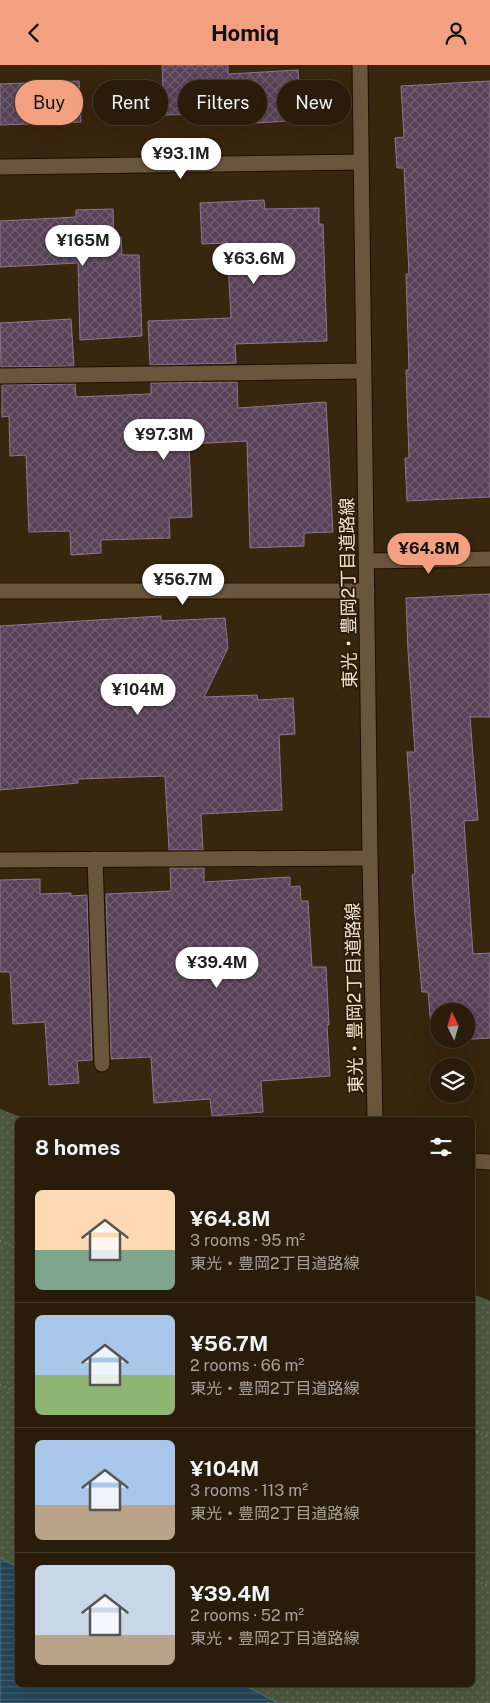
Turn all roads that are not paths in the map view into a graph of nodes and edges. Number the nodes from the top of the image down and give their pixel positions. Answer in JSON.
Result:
{"nodes":[{"id":1,"x":360,"y":65,"type":"edge"},
{"id":2,"x":361,"y":162,"type":"junction"},
{"id":3,"x":0,"y":167,"type":"edge"},
{"id":4,"x":363,"y":371,"type":"junction"},
{"id":5,"x":0,"y":376,"type":"edge"},
{"id":6,"x":490,"y":559,"type":"edge"},
{"id":7,"x":367,"y":561,"type":"junction"},
{"id":8,"x":0,"y":591,"type":"edge"},
{"id":9,"x":367,"y":591,"type":"junction"},
{"id":10,"x":370,"y":858,"type":"junction"},
{"id":11,"x":95,"y":859,"type":"junction"},
{"id":12,"x":0,"y":860,"type":"edge"},
{"id":13,"x":102,"y":1064,"type":"dead end"},
{"id":14,"x":375,"y":1117,"type":"edge"},
{"id":15,"x":475,"y":1161,"type":"edge"},
{"id":16,"x":490,"y":1162,"type":"edge"}],
"edges":[{"from":1,"to":2,"type":"street","name":"東光・豊岡2丁目道路線"},
{"from":2,"to":3,"type":"street"},
{"from":2,"to":4,"type":"street","name":"東光・豊岡2丁目道路線"},
{"from":4,"to":5,"type":"street"},
{"from":4,"to":7,"type":"street","name":"東光・豊岡2丁目道路線"},
{"from":6,"to":7,"type":"street"},
{"from":7,"to":9,"type":"street","name":"東光・豊岡2丁目道路線"},
{"from":8,"to":9,"type":"street"},
{"from":9,"to":10,"type":"street","name":"東光・豊岡2丁目道路線"},
{"from":10,"to":11,"type":"street"},
{"from":10,"to":14,"type":"street","name":"東光・豊岡2丁目道路線"},
{"from":11,"to":12,"type":"street"},
{"from":11,"to":13,"type":"street"},
{"from":15,"to":16,"type":"street"}]}
